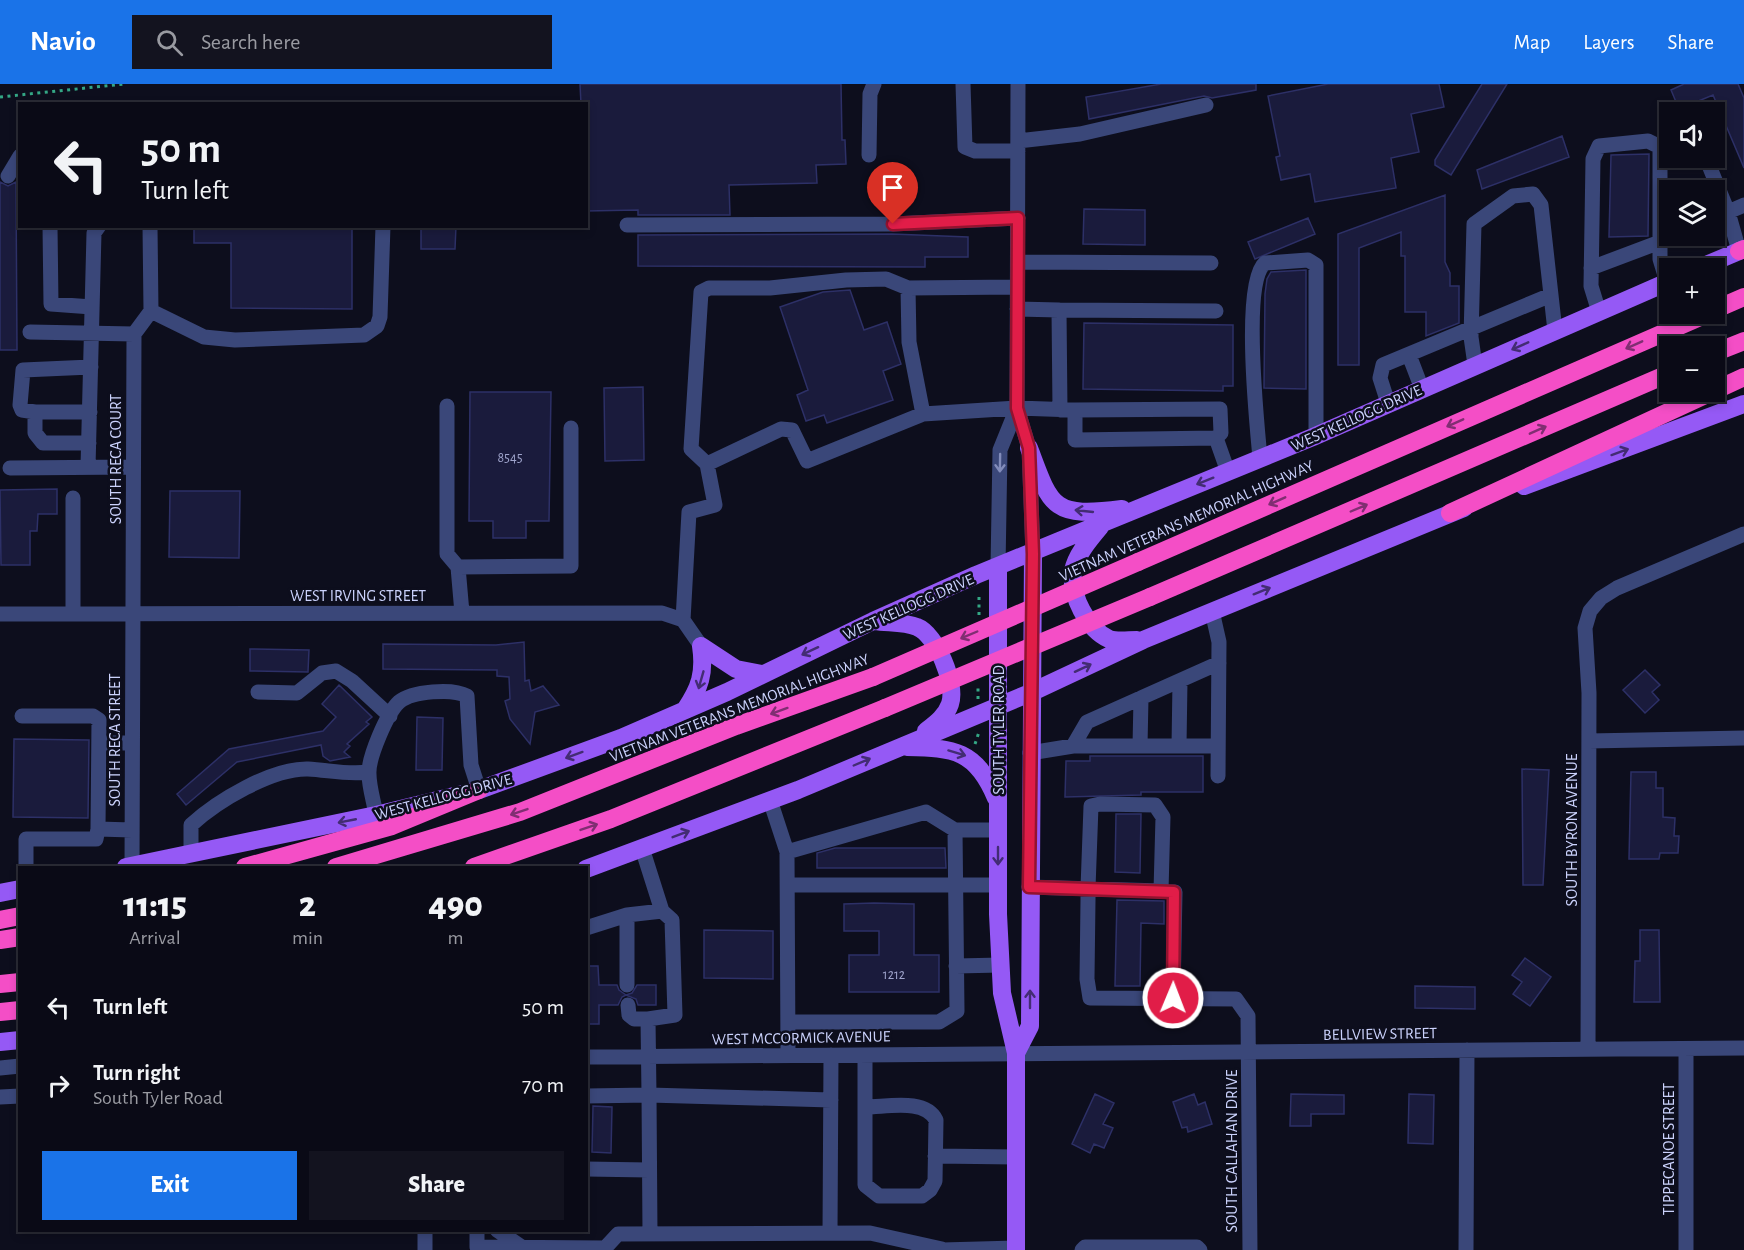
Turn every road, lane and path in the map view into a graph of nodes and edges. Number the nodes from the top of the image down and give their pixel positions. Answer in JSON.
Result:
{"nodes":[{"id":1,"x":124,"y":84,"type":"edge"},
{"id":2,"x":874,"y":84,"type":"edge"},
{"id":3,"x":963,"y":84,"type":"edge"},
{"id":4,"x":1018,"y":84,"type":"edge"},
{"id":5,"x":0,"y":98,"type":"edge"},
{"id":6,"x":1206,"y":105,"type":"dead end"},
{"id":7,"x":1018,"y":146,"type":"junction"},
{"id":8,"x":869,"y":155,"type":"dead end"},
{"id":9,"x":18,"y":159,"type":"edge"},
{"id":10,"x":1711,"y":168,"type":"edge"},
{"id":11,"x":8,"y":176,"type":"dead end"},
{"id":12,"x":1660,"y":180,"type":"edge"},
{"id":13,"x":1744,"y":205,"type":"edge"},
{"id":14,"x":1728,"y":212,"type":"junction"},
{"id":15,"x":1018,"y":218,"type":"junction"},
{"id":16,"x":627,"y":225,"type":"dead end"},
{"id":17,"x":50,"y":228,"type":"edge"},
{"id":18,"x":98,"y":228,"type":"edge"},
{"id":19,"x":150,"y":228,"type":"edge"},
{"id":20,"x":382,"y":228,"type":"edge"},
{"id":21,"x":1659,"y":242,"type":"edge"},
{"id":22,"x":1742,"y":250,"type":"edge"},
{"id":23,"x":1723,"y":258,"type":"edge"},
{"id":24,"x":1018,"y":262,"type":"junction"},
{"id":25,"x":1211,"y":263,"type":"dead end"},
{"id":26,"x":1591,"y":268,"type":"junction"},
{"id":27,"x":1659,"y":286,"type":"edge"},
{"id":28,"x":1017,"y":287,"type":"junction"},
{"id":29,"x":908,"y":288,"type":"junction"},
{"id":30,"x":1551,"y":295,"type":"junction"},
{"id":31,"x":1744,"y":297,"type":"edge"},
{"id":32,"x":1725,"y":305,"type":"edge"},
{"id":33,"x":92,"y":307,"type":"junction"},
{"id":34,"x":1017,"y":309,"type":"junction"},
{"id":35,"x":1059,"y":310,"type":"junction"},
{"id":36,"x":151,"y":311,"type":"junction"},
{"id":37,"x":1216,"y":311,"type":"dead end"},
{"id":38,"x":1599,"y":312,"type":"junction"},
{"id":39,"x":1684,"y":324,"type":"edge"},
{"id":40,"x":1471,"y":330,"type":"junction"},
{"id":41,"x":1555,"y":331,"type":"junction"},
{"id":42,"x":30,"y":332,"type":"dead end"},
{"id":43,"x":92,"y":333,"type":"junction"},
{"id":44,"x":134,"y":334,"type":"junction"},
{"id":45,"x":1744,"y":341,"type":"edge"},
{"id":46,"x":1725,"y":349,"type":"edge"},
{"id":47,"x":1409,"y":355,"type":"junction"},
{"id":48,"x":1475,"y":365,"type":"junction"},
{"id":49,"x":91,"y":367,"type":"junction"},
{"id":50,"x":1744,"y":377,"type":"edge"},
{"id":51,"x":1659,"y":378,"type":"edge"},
{"id":52,"x":1422,"y":389,"type":"junction"},
{"id":53,"x":1388,"y":403,"type":"junction"},
{"id":54,"x":1744,"y":404,"type":"edge"},
{"id":55,"x":447,"y":406,"type":"dead end"},
{"id":56,"x":1017,"y":408,"type":"junction"},
{"id":57,"x":1067,"y":410,"type":"junction"},
{"id":58,"x":35,"y":412,"type":"junction"},
{"id":59,"x":90,"y":412,"type":"junction"},
{"id":60,"x":923,"y":414,"type":"junction"},
{"id":61,"x":571,"y":428,"type":"dead end"},
{"id":62,"x":1316,"y":435,"type":"junction"},
{"id":63,"x":1216,"y":438,"type":"junction"},
{"id":64,"x":89,"y":443,"type":"junction"},
{"id":65,"x":1029,"y":448,"type":"junction"},
{"id":66,"x":1260,"y":458,"type":"junction"},
{"id":67,"x":706,"y":464,"type":"junction"},
{"id":68,"x":88,"y":467,"type":"junction"},
{"id":69,"x":133,"y":467,"type":"junction"},
{"id":70,"x":10,"y":468,"type":"dead end"},
{"id":71,"x":1228,"y":472,"type":"junction"},
{"id":72,"x":72,"y":498,"type":"dead end"},
{"id":73,"x":1142,"y":507,"type":"junction"},
{"id":74,"x":1450,"y":513,"type":"junction"},
{"id":75,"x":1101,"y":525,"type":"junction"},
{"id":76,"x":1744,"y":534,"type":"edge"},
{"id":77,"x":1033,"y":554,"type":"junction"},
{"id":78,"x":459,"y":567,"type":"junction"},
{"id":79,"x":998,"y":567,"type":"junction"},
{"id":80,"x":1212,"y":611,"type":"junction"},
{"id":81,"x":132,"y":613,"type":"junction"},
{"id":82,"x":462,"y":613,"type":"junction"},
{"id":83,"x":0,"y":614,"type":"edge"},
{"id":84,"x":73,"y":614,"type":"junction"},
{"id":85,"x":682,"y":620,"type":"junction"},
{"id":86,"x":873,"y":621,"type":"junction"},
{"id":87,"x":1143,"y":640,"type":"junction"},
{"id":88,"x":701,"y":646,"type":"junction"},
{"id":89,"x":1219,"y":663,"type":"junction"},
{"id":90,"x":762,"y":674,"type":"junction"},
{"id":91,"x":1180,"y":681,"type":"junction"},
{"id":92,"x":258,"y":693,"type":"dead end"},
{"id":93,"x":1030,"y":693,"type":"junction"},
{"id":94,"x":1141,"y":698,"type":"junction"},
{"id":95,"x":998,"y":706,"type":"junction"},
{"id":96,"x":685,"y":710,"type":"junction"},
{"id":97,"x":22,"y":716,"type":"dead end"},
{"id":98,"x":390,"y":716,"type":"junction"},
{"id":99,"x":979,"y":732,"type":"dead end"},
{"id":100,"x":1744,"y":738,"type":"edge"},
{"id":101,"x":1589,"y":741,"type":"junction"},
{"id":102,"x":99,"y":742,"type":"junction"},
{"id":103,"x":132,"y":743,"type":"junction"},
{"id":104,"x":907,"y":743,"type":"junction"},
{"id":105,"x":1072,"y":746,"type":"junction"},
{"id":106,"x":1140,"y":746,"type":"junction"},
{"id":107,"x":1179,"y":746,"type":"junction"},
{"id":108,"x":1218,"y":746,"type":"junction"},
{"id":109,"x":972,"y":749,"type":"dead end"},
{"id":110,"x":1030,"y":753,"type":"junction"},
{"id":111,"x":368,"y":772,"type":"junction"},
{"id":112,"x":1218,"y":776,"type":"dead end"},
{"id":113,"x":479,"y":790,"type":"junction"},
{"id":114,"x":770,"y":800,"type":"junction"},
{"id":115,"x":998,"y":803,"type":"junction"},
{"id":116,"x":376,"y":815,"type":"junction"},
{"id":117,"x":99,"y":830,"type":"junction"},
{"id":118,"x":132,"y":830,"type":"junction"},
{"id":119,"x":955,"y":830,"type":"junction"},
{"id":120,"x":998,"y":830,"type":"junction"},
{"id":121,"x":642,"y":848,"type":"junction"},
{"id":122,"x":788,"y":852,"type":"junction"},
{"id":123,"x":191,"y":853,"type":"junction"},
{"id":124,"x":26,"y":866,"type":"edge"},
{"id":125,"x":129,"y":866,"type":"edge"},
{"id":126,"x":249,"y":866,"type":"edge"},
{"id":127,"x":339,"y":866,"type":"edge"},
{"id":128,"x":477,"y":866,"type":"edge"},
{"id":129,"x":588,"y":868,"type":"edge"},
{"id":130,"x":788,"y":885,"type":"junction"},
{"id":131,"x":955,"y":885,"type":"junction"},
{"id":132,"x":998,"y":885,"type":"junction"},
{"id":133,"x":1029,"y":887,"type":"junction"},
{"id":134,"x":1088,"y":888,"type":"junction"},
{"id":135,"x":18,"y":889,"type":"edge"},
{"id":136,"x":1161,"y":891,"type":"junction"},
{"id":137,"x":0,"y":893,"type":"edge"},
{"id":138,"x":662,"y":911,"type":"junction"},
{"id":139,"x":627,"y":915,"type":"junction"},
{"id":140,"x":18,"y":916,"type":"edge"},
{"id":141,"x":0,"y":920,"type":"edge"},
{"id":142,"x":588,"y":927,"type":"edge"},
{"id":143,"x":18,"y":937,"type":"edge"},
{"id":144,"x":0,"y":940,"type":"edge"},
{"id":145,"x":1000,"y":964,"type":"junction"},
{"id":146,"x":956,"y":966,"type":"junction"},
{"id":147,"x":18,"y":982,"type":"edge"},
{"id":148,"x":0,"y":984,"type":"edge"},
{"id":149,"x":627,"y":985,"type":"dead end"},
{"id":150,"x":1173,"y":998,"type":"junction"},
{"id":151,"x":628,"y":1005,"type":"dead end"},
{"id":152,"x":18,"y":1010,"type":"edge"},
{"id":153,"x":0,"y":1012,"type":"edge"},
{"id":154,"x":648,"y":1018,"type":"junction"},
{"id":155,"x":788,"y":1022,"type":"junction"},
{"id":156,"x":18,"y":1040,"type":"edge"},
{"id":157,"x":0,"y":1042,"type":"edge"},
{"id":158,"x":1744,"y":1048,"type":"edge"},
{"id":159,"x":1588,"y":1049,"type":"junction"},
{"id":160,"x":1686,"y":1049,"type":"junction"},
{"id":161,"x":1467,"y":1050,"type":"junction"},
{"id":162,"x":1250,"y":1052,"type":"junction"},
{"id":163,"x":1016,"y":1053,"type":"junction"},
{"id":164,"x":788,"y":1055,"type":"junction"},
{"id":165,"x":831,"y":1055,"type":"junction"},
{"id":166,"x":865,"y":1055,"type":"junction"},
{"id":167,"x":588,"y":1057,"type":"edge"},
{"id":168,"x":649,"y":1057,"type":"junction"},
{"id":169,"x":18,"y":1066,"type":"edge"},
{"id":170,"x":0,"y":1068,"type":"edge"},
{"id":171,"x":649,"y":1095,"type":"junction"},
{"id":172,"x":18,"y":1096,"type":"edge"},
{"id":173,"x":588,"y":1096,"type":"edge"},
{"id":174,"x":0,"y":1097,"type":"edge"},
{"id":175,"x":831,"y":1100,"type":"junction"},
{"id":176,"x":865,"y":1107,"type":"junction"},
{"id":177,"x":935,"y":1156,"type":"junction"},
{"id":178,"x":1016,"y":1157,"type":"junction"},
{"id":179,"x":588,"y":1169,"type":"edge"},
{"id":180,"x":649,"y":1170,"type":"junction"},
{"id":181,"x":425,"y":1232,"type":"edge"},
{"id":182,"x":477,"y":1232,"type":"edge"},
{"id":183,"x":500,"y":1232,"type":"edge"},
{"id":184,"x":830,"y":1233,"type":"junction"},
{"id":185,"x":650,"y":1234,"type":"junction"},
{"id":186,"x":523,"y":1248,"type":"junction"},
{"id":187,"x":477,"y":1249,"type":"edge"},
{"id":188,"x":1016,"y":1249,"type":"edge"},
{"id":189,"x":425,"y":1250,"type":"edge"},
{"id":190,"x":942,"y":1250,"type":"edge"},
{"id":191,"x":1082,"y":1250,"type":"edge"},
{"id":192,"x":1200,"y":1250,"type":"edge"},
{"id":193,"x":1250,"y":1250,"type":"edge"},
{"id":194,"x":1466,"y":1250,"type":"edge"},
{"id":195,"x":1686,"y":1250,"type":"edge"}],
"edges":[{"from":1,"to":5,"type":"path"},
{"from":2,"to":8,"type":"street"},
{"from":3,"to":7,"type":"street"},
{"from":4,"to":7,"type":"street","name":"SOUTH TYLER ROAD"},
{"from":6,"to":7,"type":"street"},
{"from":7,"to":15,"type":"street","name":"SOUTH TYLER ROAD"},
{"from":9,"to":11,"type":"street"},
{"from":10,"to":14,"type":"street"},
{"from":12,"to":26,"type":"street"},
{"from":13,"to":14,"type":"street"},
{"from":14,"to":22,"type":"street"},
{"from":15,"to":16,"type":"street"},
{"from":15,"to":24,"type":"street","name":"SOUTH TYLER ROAD"},
{"from":17,"to":33,"type":"street"},
{"from":18,"to":33,"type":"street"},
{"from":19,"to":36,"type":"street"},
{"from":20,"to":36,"type":"street"},
{"from":21,"to":26,"type":"street"},
{"from":22,"to":23,"type":"main road"},
{"from":24,"to":25,"type":"street"},
{"from":24,"to":28,"type":"street","name":"SOUTH TYLER ROAD"},
{"from":26,"to":38,"type":"street"},
{"from":27,"to":38,"type":"main road","name":"WEST KELLOGG DRIVE"},
{"from":28,"to":29,"type":"street"},
{"from":28,"to":34,"type":"street","name":"SOUTH TYLER ROAD"},
{"from":29,"to":60,"type":"street"},
{"from":29,"to":67,"type":"street"},
{"from":30,"to":40,"type":"street"},
{"from":30,"to":40,"type":"street"},
{"from":30,"to":41,"type":"street"},
{"from":31,"to":32,"type":"highway"},
{"from":33,"to":43,"type":"street"},
{"from":34,"to":35,"type":"street"},
{"from":34,"to":56,"type":"street","name":"SOUTH TYLER ROAD"},
{"from":35,"to":37,"type":"street"},
{"from":35,"to":57,"type":"street"},
{"from":36,"to":44,"type":"street"},
{"from":38,"to":41,"type":"main road","name":"WEST KELLOGG DRIVE"},
{"from":39,"to":127,"type":"highway","name":"VIETNAM VETERANS MEMORIAL HIGHWAY","one_way":true,"bridge":true},
{"from":40,"to":47,"type":"street"},
{"from":40,"to":48,"type":"street"},
{"from":41,"to":48,"type":"main road","name":"WEST KELLOGG DRIVE","one_way":true},
{"from":42,"to":43,"type":"street"},
{"from":43,"to":44,"type":"street"},
{"from":43,"to":49,"type":"street"},
{"from":44,"to":69,"type":"street","name":"SOUTH RECA COURT"},
{"from":45,"to":46,"type":"highway"},
{"from":47,"to":52,"type":"street"},
{"from":47,"to":53,"type":"street"},
{"from":48,"to":52,"type":"main road","name":"WEST KELLOGG DRIVE"},
{"from":49,"to":58,"type":"street"},
{"from":49,"to":59,"type":"street"},
{"from":50,"to":74,"type":"highway"},
{"from":128,"to":51,"type":"highway","one_way":true,"bridge":true},
{"from":52,"to":53,"type":"main road","name":"WEST KELLOGG DRIVE"},
{"from":53,"to":62,"type":"main road","name":"WEST KELLOGG DRIVE"},
{"from":74,"to":54,"type":"main road","one_way":true},
{"from":55,"to":78,"type":"street"},
{"from":56,"to":57,"type":"street"},
{"from":56,"to":60,"type":"street"},
{"from":56,"to":65,"type":"street","name":"SOUTH TYLER ROAD"},
{"from":56,"to":79,"type":"street","name":"SOUTH TYLER ROAD","one_way":true},
{"from":57,"to":63,"type":"street"},
{"from":57,"to":63,"type":"street"},
{"from":58,"to":59,"type":"street"},
{"from":58,"to":64,"type":"street"},
{"from":59,"to":64,"type":"street"},
{"from":60,"to":67,"type":"street"},
{"from":61,"to":78,"type":"street"},
{"from":62,"to":66,"type":"main road","name":"WEST KELLOGG DRIVE"},
{"from":62,"to":66,"type":"street"},
{"from":63,"to":71,"type":"street"},
{"from":64,"to":68,"type":"street"},
{"from":73,"to":65,"type":"main road","one_way":true},
{"from":65,"to":77,"type":"street","name":"SOUTH TYLER ROAD"},
{"from":66,"to":71,"type":"main road","name":"WEST KELLOGG DRIVE"},
{"from":67,"to":85,"type":"street"},
{"from":68,"to":69,"type":"street"},
{"from":68,"to":70,"type":"street"},
{"from":69,"to":81,"type":"street","name":"SOUTH RECA COURT"},
{"from":71,"to":73,"type":"main road","name":"WEST KELLOGG DRIVE","one_way":true},
{"from":72,"to":84,"type":"street"},
{"from":73,"to":75,"type":"main road","name":"WEST KELLOGG DRIVE"},
{"from":80,"to":74,"type":"main road","one_way":true},
{"from":75,"to":77,"type":"main road","name":"WEST KELLOGG DRIVE"},
{"from":75,"to":87,"type":"main road"},
{"from":76,"to":101,"type":"street","name":"SOUTH BYRON AVENUE"},
{"from":77,"to":79,"type":"main road","name":"WEST KELLOGG DRIVE"},
{"from":77,"to":93,"type":"main road","name":"SOUTH TYLER ROAD"},
{"from":78,"to":82,"type":"street"},
{"from":79,"to":86,"type":"main road","name":"WEST KELLOGG DRIVE"},
{"from":79,"to":95,"type":"main road","name":"SOUTH TYLER ROAD"},
{"from":80,"to":87,"type":"main road"},
{"from":80,"to":89,"type":"street"},
{"from":81,"to":82,"type":"street","name":"WEST IRVING STREET"},
{"from":81,"to":84,"type":"street","name":"WEST IRVING STREET"},
{"from":81,"to":103,"type":"street","name":"SOUTH RECA STREET"},
{"from":82,"to":85,"type":"street","name":"WEST IRVING STREET"},
{"from":83,"to":84,"type":"street","name":"WEST IRVING STREET"},
{"from":85,"to":88,"type":"street"},
{"from":86,"to":90,"type":"main road","name":"WEST KELLOGG DRIVE","one_way":true},
{"from":86,"to":104,"type":"main road"},
{"from":93,"to":87,"type":"main road","one_way":true},
{"from":88,"to":90,"type":"main road"},
{"from":88,"to":96,"type":"main road","one_way":true},
{"from":89,"to":91,"type":"street"},
{"from":89,"to":108,"type":"street"},
{"from":90,"to":96,"type":"main road","name":"WEST KELLOGG DRIVE"},
{"from":91,"to":94,"type":"street"},
{"from":91,"to":107,"type":"street"},
{"from":92,"to":98,"type":"street"},
{"from":93,"to":95,"type":"main road"},
{"from":93,"to":110,"type":"main road","name":"SOUTH TYLER ROAD"},
{"from":94,"to":105,"type":"street"},
{"from":94,"to":106,"type":"street"},
{"from":95,"to":104,"type":"main road"},
{"from":95,"to":115,"type":"main road","name":"SOUTH TYLER ROAD"},
{"from":96,"to":113,"type":"main road","name":"WEST KELLOGG DRIVE","one_way":true},
{"from":97,"to":102,"type":"street"},
{"from":98,"to":111,"type":"street"},
{"from":98,"to":113,"type":"street"},
{"from":99,"to":109,"type":"path"},
{"from":100,"to":101,"type":"street"},
{"from":101,"to":159,"type":"street","name":"SOUTH BYRON AVENUE"},
{"from":102,"to":103,"type":"street"},
{"from":102,"to":117,"type":"street"},
{"from":103,"to":118,"type":"street","name":"SOUTH RECA STREET"},
{"from":114,"to":104,"type":"main road","one_way":true},
{"from":104,"to":115,"type":"main road","one_way":true},
{"from":105,"to":106,"type":"street"},
{"from":105,"to":110,"type":"street"},
{"from":106,"to":107,"type":"street"},
{"from":107,"to":108,"type":"street"},
{"from":108,"to":112,"type":"street"},
{"from":110,"to":133,"type":"main road","name":"SOUTH TYLER ROAD"},
{"from":111,"to":116,"type":"street"},
{"from":111,"to":123,"type":"street"},
{"from":113,"to":116,"type":"main road","name":"WEST KELLOGG DRIVE"},
{"from":113,"to":126,"type":"highway"},
{"from":121,"to":114,"type":"main road","one_way":true},
{"from":114,"to":122,"type":"street"},
{"from":115,"to":120,"type":"main road","name":"SOUTH TYLER ROAD"},
{"from":116,"to":123,"type":"main road","name":"WEST KELLOGG DRIVE","one_way":true},
{"from":117,"to":118,"type":"street"},
{"from":117,"to":124,"type":"street"},
{"from":118,"to":125,"type":"street","name":"SOUTH RECA STREET"},
{"from":119,"to":120,"type":"street"},
{"from":119,"to":122,"type":"street"},
{"from":119,"to":131,"type":"street"},
{"from":120,"to":132,"type":"main road","name":"SOUTH TYLER ROAD","one_way":true},
{"from":121,"to":129,"type":"main road"},
{"from":121,"to":138,"type":"street"},
{"from":122,"to":130,"type":"street"},
{"from":123,"to":125,"type":"main road","name":"WEST KELLOGG DRIVE"},
{"from":130,"to":131,"type":"street"},
{"from":130,"to":155,"type":"street"},
{"from":131,"to":132,"type":"street"},
{"from":131,"to":146,"type":"street"},
{"from":132,"to":145,"type":"main road","name":"SOUTH TYLER ROAD"},
{"from":133,"to":134,"type":"street"},
{"from":163,"to":133,"type":"main road","name":"SOUTH TYLER ROAD","one_way":true},
{"from":134,"to":136,"type":"street"},
{"from":134,"to":136,"type":"street"},
{"from":134,"to":150,"type":"street"},
{"from":135,"to":137,"type":"main road"},
{"from":136,"to":150,"type":"street"},
{"from":138,"to":139,"type":"street"},
{"from":138,"to":154,"type":"street"},
{"from":139,"to":142,"type":"street"},
{"from":139,"to":149,"type":"street"},
{"from":140,"to":141,"type":"highway"},
{"from":143,"to":144,"type":"highway"},
{"from":145,"to":146,"type":"street"},
{"from":145,"to":163,"type":"main road","name":"SOUTH TYLER ROAD"},
{"from":146,"to":155,"type":"street"},
{"from":147,"to":148,"type":"highway"},
{"from":150,"to":162,"type":"street","name":"SOUTH CALLAHAN DRIVE"},
{"from":151,"to":154,"type":"street"},
{"from":152,"to":153,"type":"highway"},
{"from":154,"to":168,"type":"street"},
{"from":155,"to":164,"type":"street"},
{"from":156,"to":157,"type":"main road"},
{"from":158,"to":160,"type":"street","name":"BELLVIEW STREET"},
{"from":159,"to":160,"type":"street","name":"BELLVIEW STREET"},
{"from":159,"to":161,"type":"street","name":"BELLVIEW STREET"},
{"from":160,"to":195,"type":"street","name":"TIPPECANOE STREET"},
{"from":161,"to":162,"type":"street","name":"BELLVIEW STREET"},
{"from":161,"to":194,"type":"street"},
{"from":162,"to":163,"type":"street","name":"BELLVIEW STREET"},
{"from":162,"to":193,"type":"street","name":"SOUTH CALLAHAN DRIVE"},
{"from":163,"to":166,"type":"street","name":"WEST MCCORMICK AVENUE"},
{"from":163,"to":178,"type":"main road","name":"SOUTH TYLER ROAD"},
{"from":164,"to":165,"type":"street","name":"WEST MCCORMICK AVENUE"},
{"from":164,"to":168,"type":"street","name":"WEST MCCORMICK AVENUE"},
{"from":165,"to":166,"type":"street","name":"WEST MCCORMICK AVENUE"},
{"from":165,"to":175,"type":"street"},
{"from":166,"to":176,"type":"street"},
{"from":167,"to":168,"type":"street","name":"WEST MCCORMICK AVENUE"},
{"from":168,"to":171,"type":"street"},
{"from":169,"to":170,"type":"street"},
{"from":171,"to":173,"type":"street"},
{"from":171,"to":175,"type":"street"},
{"from":171,"to":180,"type":"street"},
{"from":172,"to":174,"type":"street"},
{"from":175,"to":184,"type":"street"},
{"from":176,"to":177,"type":"street"},
{"from":176,"to":177,"type":"street"},
{"from":177,"to":178,"type":"street"},
{"from":178,"to":188,"type":"main road","name":"SOUTH TYLER ROAD"},
{"from":179,"to":180,"type":"street"},
{"from":180,"to":185,"type":"street"},
{"from":181,"to":189,"type":"street"},
{"from":182,"to":187,"type":"street"},
{"from":183,"to":186,"type":"street"},
{"from":184,"to":185,"type":"street"},
{"from":184,"to":190,"type":"street"},
{"from":185,"to":186,"type":"street"},
{"from":186,"to":187,"type":"street"},
{"from":188,"to":190,"type":"street"},
{"from":191,"to":192,"type":"street"}]}
